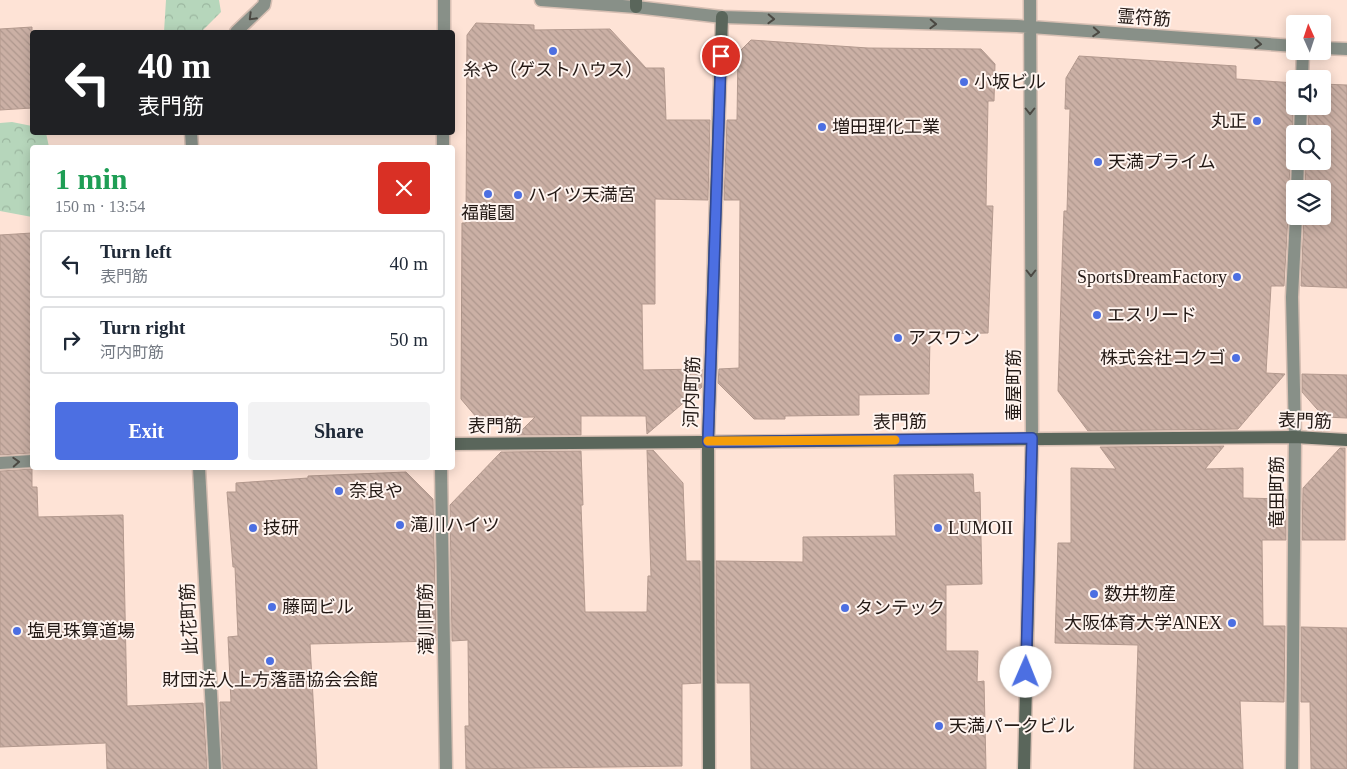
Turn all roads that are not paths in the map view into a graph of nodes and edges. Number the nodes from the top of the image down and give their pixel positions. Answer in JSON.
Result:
{"nodes":[{"id":1,"x":265,"y":0,"type":"edge"},
{"id":2,"x":444,"y":0,"type":"edge"},
{"id":3,"x":541,"y":0,"type":"edge"},
{"id":4,"x":1030,"y":0,"type":"edge"},
{"id":5,"x":636,"y":4,"type":"edge"},
{"id":6,"x":722,"y":17,"type":"junction"},
{"id":7,"x":1030,"y":27,"type":"junction"},
{"id":8,"x":238,"y":30,"type":"edge"},
{"id":9,"x":444,"y":30,"type":"edge"},
{"id":10,"x":1286,"y":45,"type":"edge"},
{"id":11,"x":1331,"y":48,"type":"edge"},
{"id":12,"x":1347,"y":49,"type":"edge"},
{"id":13,"x":1296,"y":225,"type":"edge"},
{"id":14,"x":1295,"y":437,"type":"junction"},
{"id":15,"x":1032,"y":438,"type":"junction"},
{"id":16,"x":1347,"y":440,"type":"edge"},
{"id":17,"x":708,"y":442,"type":"junction"},
{"id":18,"x":455,"y":444,"type":"edge"},
{"id":19,"x":30,"y":461,"type":"edge"},
{"id":20,"x":0,"y":463,"type":"edge"},
{"id":21,"x":199,"y":470,"type":"edge"},
{"id":22,"x":441,"y":470,"type":"edge"},
{"id":23,"x":214,"y":769,"type":"edge"},
{"id":24,"x":446,"y":769,"type":"edge"},
{"id":25,"x":709,"y":769,"type":"edge"},
{"id":26,"x":1024,"y":769,"type":"edge"},
{"id":27,"x":1292,"y":769,"type":"edge"}],
"edges":[{"from":1,"to":8,"type":"street","one_way":true},
{"from":2,"to":9,"type":"street"},
{"from":3,"to":5,"type":"street","name":"霊符筋"},
{"from":4,"to":7,"type":"street","name":"壷屋町筋"},
{"from":5,"to":6,"type":"street","name":"霊符筋"},
{"from":6,"to":7,"type":"street","name":"霊符筋","one_way":true},
{"from":6,"to":17,"type":"street","name":"河内町筋"},
{"from":7,"to":10,"type":"street","name":"霊符筋","one_way":true},
{"from":7,"to":15,"type":"street","name":"壷屋町筋","one_way":true},
{"from":11,"to":12,"type":"street"},
{"from":13,"to":14,"type":"street","name":"竜田町筋"},
{"from":14,"to":15,"type":"street","name":"表門筋"},
{"from":14,"to":16,"type":"street","name":"表門筋"},
{"from":14,"to":27,"type":"street","name":"竜田町筋"},
{"from":15,"to":17,"type":"street","name":"表門筋"},
{"from":15,"to":26,"type":"street","name":"壷屋町筋"},
{"from":17,"to":18,"type":"street","name":"表門筋"},
{"from":17,"to":25,"type":"street","name":"河内町筋"},
{"from":20,"to":19,"type":"street","one_way":true},
{"from":21,"to":23,"type":"street","name":"此花町筋"},
{"from":22,"to":24,"type":"street","name":"滝川町筋"}]}
